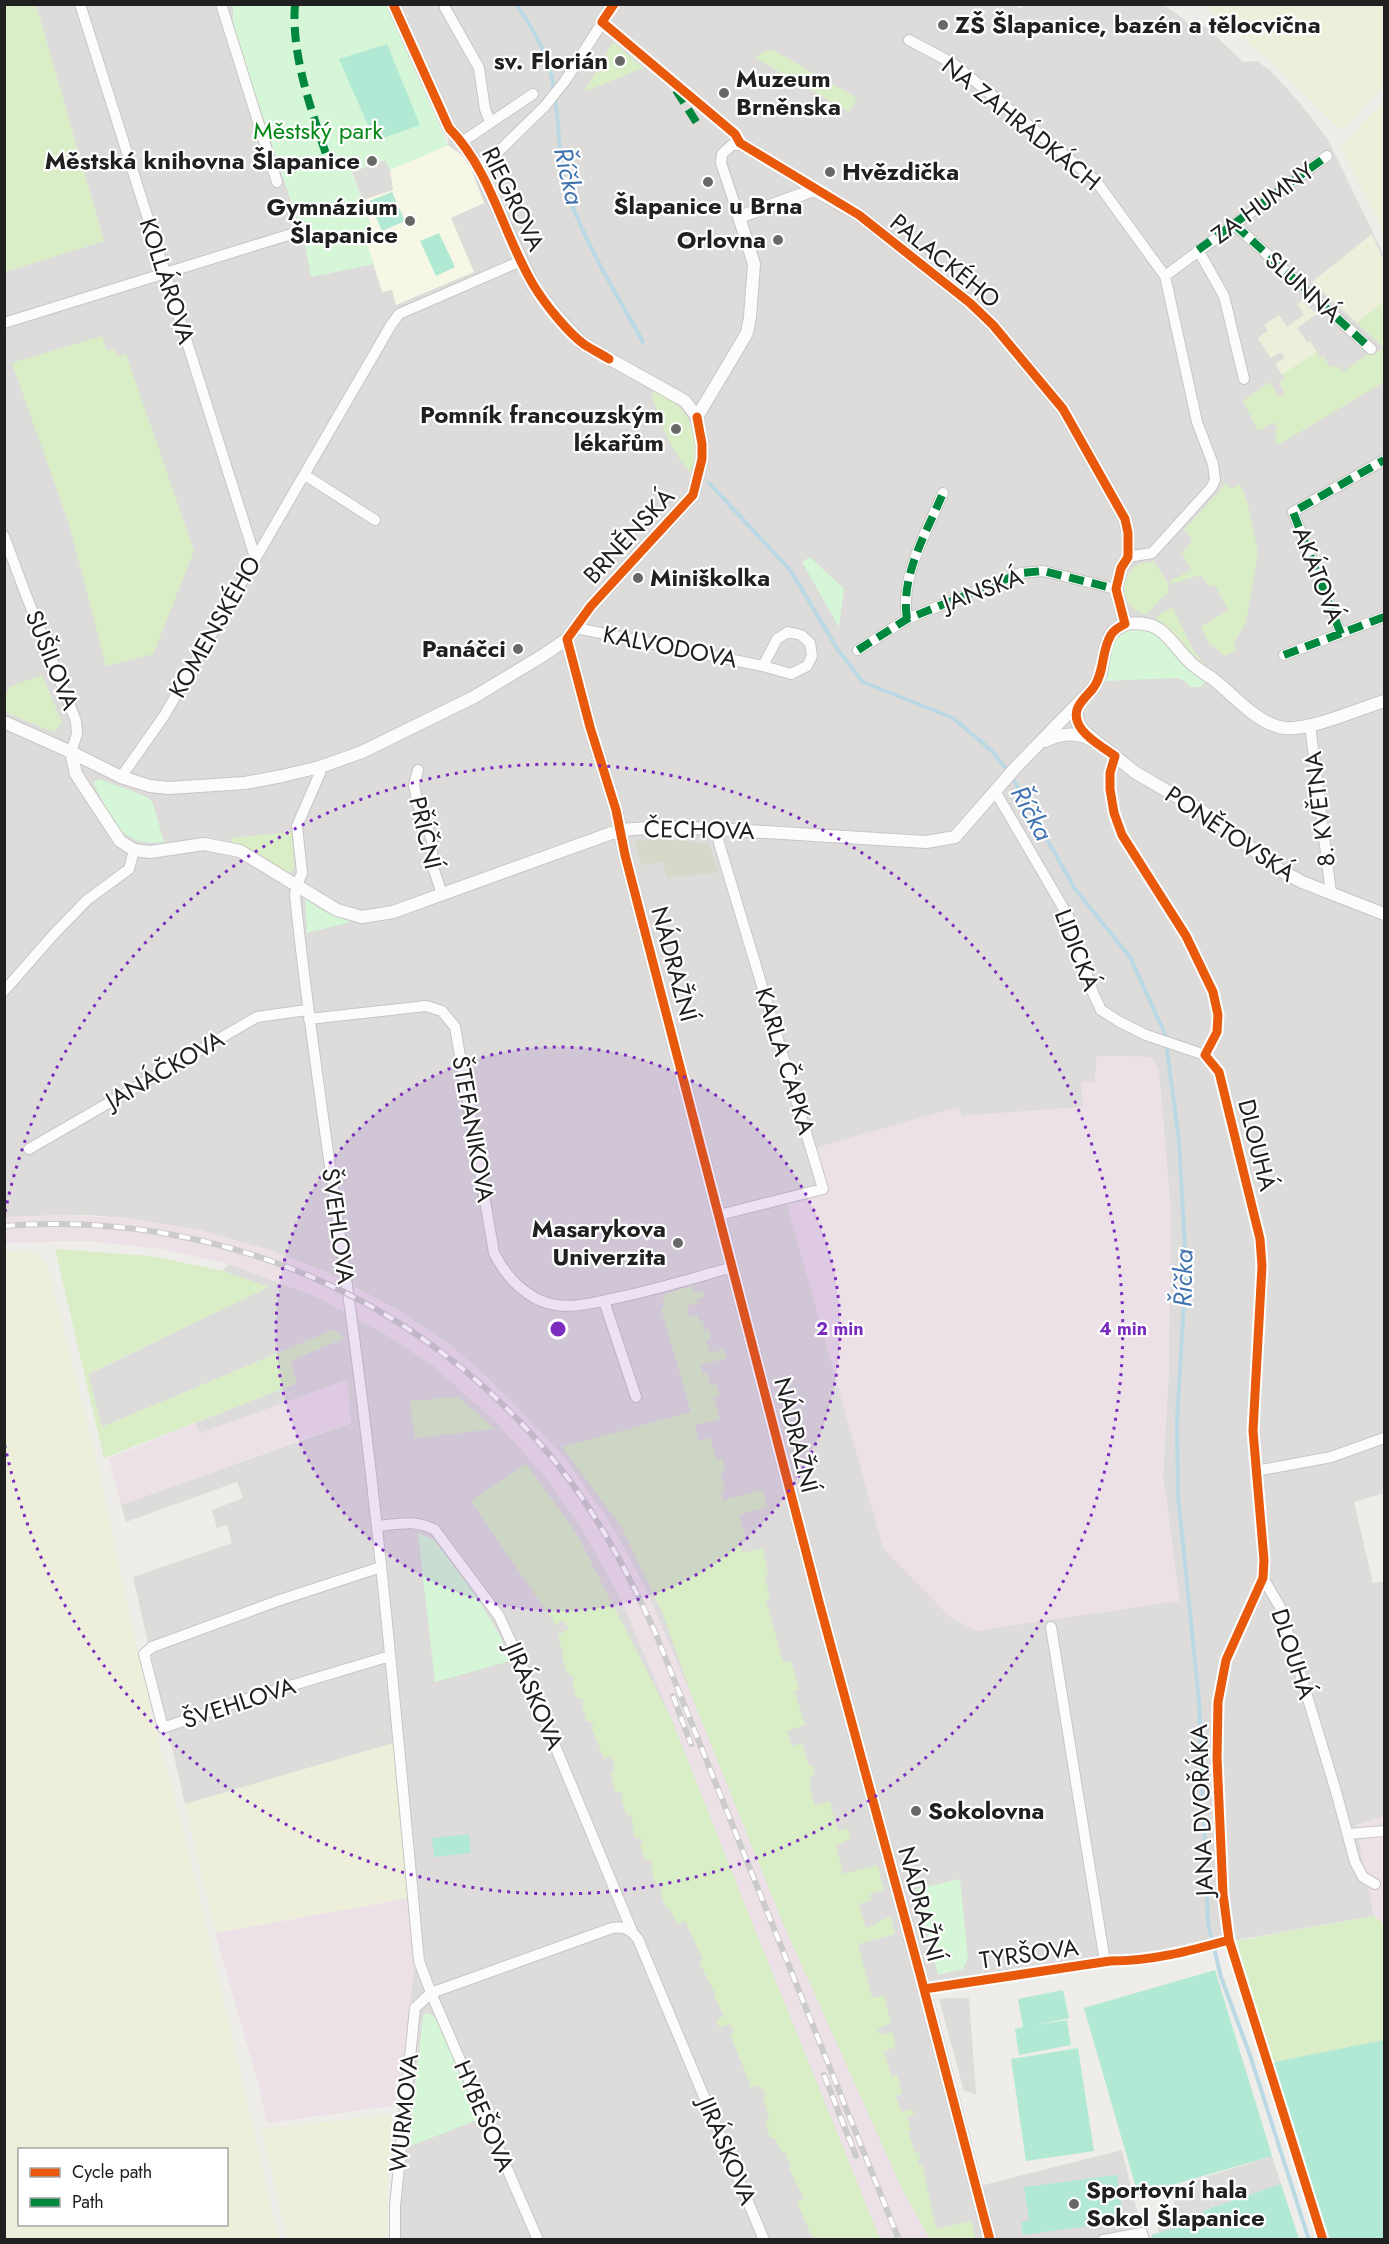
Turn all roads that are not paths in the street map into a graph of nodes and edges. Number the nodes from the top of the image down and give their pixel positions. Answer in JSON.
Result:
{"nodes":[{"id":1,"x":80,"y":4,"type":"edge"},
{"id":2,"x":221,"y":4,"type":"edge"},
{"id":3,"x":393,"y":4,"type":"edge"},
{"id":4,"x":614,"y":4,"type":"edge"},
{"id":5,"x":445,"y":8,"type":"dead end"},
{"id":6,"x":909,"y":40,"type":"dead end"},
{"id":7,"x":533,"y":93,"type":"dead end"},
{"id":8,"x":490,"y":122,"type":"junction"},
{"id":9,"x":462,"y":142,"type":"junction"},
{"id":10,"x":1327,"y":156,"type":"dead end"},
{"id":11,"x":477,"y":165,"type":"junction"},
{"id":12,"x":277,"y":182,"type":"dead end"},
{"id":13,"x":814,"y":190,"type":"junction"},
{"id":14,"x":739,"y":217,"type":"junction"},
{"id":15,"x":1235,"y":225,"type":"junction"},
{"id":16,"x":298,"y":232,"type":"dead end"},
{"id":17,"x":1198,"y":250,"type":"junction"},
{"id":18,"x":521,"y":261,"type":"junction"},
{"id":19,"x":164,"y":273,"type":"junction"},
{"id":20,"x":1165,"y":276,"type":"junction"},
{"id":21,"x":4,"y":323,"type":"edge"},
{"id":22,"x":1371,"y":349,"type":"dead end"},
{"id":23,"x":1244,"y":380,"type":"dead end"},
{"id":24,"x":697,"y":417,"type":"junction"},
{"id":25,"x":1384,"y":460,"type":"edge"},
{"id":26,"x":305,"y":475,"type":"junction"},
{"id":27,"x":943,"y":493,"type":"dead end"},
{"id":28,"x":375,"y":520,"type":"dead end"},
{"id":29,"x":4,"y":536,"type":"edge"},
{"id":30,"x":255,"y":557,"type":"junction"},
{"id":31,"x":1128,"y":557,"type":"junction"},
{"id":32,"x":1116,"y":589,"type":"junction"},
{"id":33,"x":1384,"y":617,"type":"edge"},
{"id":34,"x":907,"y":619,"type":"junction"},
{"id":35,"x":1125,"y":624,"type":"junction"},
{"id":36,"x":576,"y":628,"type":"junction"},
{"id":37,"x":1341,"y":634,"type":"junction"},
{"id":38,"x":567,"y":639,"type":"junction"},
{"id":39,"x":858,"y":650,"type":"dead end"},
{"id":40,"x":1284,"y":655,"type":"dead end"},
{"id":41,"x":763,"y":666,"type":"junction"},
{"id":42,"x":1384,"y":700,"type":"edge"},
{"id":43,"x":1079,"y":703,"type":"junction"},
{"id":44,"x":4,"y":722,"type":"edge"},
{"id":45,"x":1310,"y":725,"type":"junction"},
{"id":46,"x":1038,"y":744,"type":"junction"},
{"id":47,"x":1100,"y":745,"type":"junction"},
{"id":48,"x":71,"y":752,"type":"junction"},
{"id":49,"x":1115,"y":756,"type":"junction"},
{"id":50,"x":320,"y":767,"type":"junction"},
{"id":51,"x":418,"y":770,"type":"dead end"},
{"id":52,"x":121,"y":777,"type":"junction"},
{"id":53,"x":999,"y":787,"type":"junction"},
{"id":54,"x":717,"y":829,"type":"junction"},
{"id":55,"x":620,"y":830,"type":"junction"},
{"id":56,"x":134,"y":850,"type":"junction"},
{"id":57,"x":297,"y":885,"type":"junction"},
{"id":58,"x":1331,"y":893,"type":"junction"},
{"id":59,"x":442,"y":894,"type":"junction"},
{"id":60,"x":1384,"y":914,"type":"edge"},
{"id":61,"x":4,"y":991,"type":"edge"},
{"id":62,"x":308,"y":1015,"type":"junction"},
{"id":63,"x":1205,"y":1055,"type":"junction"},
{"id":64,"x":29,"y":1149,"type":"dead end"},
{"id":65,"x":719,"y":1215,"type":"junction"},
{"id":66,"x":733,"y":1267,"type":"junction"},
{"id":67,"x":604,"y":1301,"type":"junction"},
{"id":68,"x":636,"y":1396,"type":"dead end"},
{"id":69,"x":1384,"y":1438,"type":"edge"},
{"id":70,"x":1257,"y":1471,"type":"junction"},
{"id":71,"x":377,"y":1526,"type":"junction"},
{"id":72,"x":381,"y":1567,"type":"junction"},
{"id":73,"x":1263,"y":1578,"type":"junction"},
{"id":74,"x":1051,"y":1627,"type":"dead end"},
{"id":75,"x":390,"y":1656,"type":"junction"},
{"id":76,"x":1384,"y":1831,"type":"edge"},
{"id":77,"x":1348,"y":1834,"type":"junction"},
{"id":78,"x":1375,"y":1884,"type":"dead end"},
{"id":79,"x":632,"y":1931,"type":"junction"},
{"id":80,"x":1229,"y":1940,"type":"dead end"},
{"id":81,"x":924,"y":1989,"type":"junction"},
{"id":82,"x":431,"y":1993,"type":"junction"},
{"id":83,"x":395,"y":2240,"type":"edge"},
{"id":84,"x":538,"y":2240,"type":"edge"},
{"id":85,"x":764,"y":2240,"type":"edge"},
{"id":86,"x":990,"y":2240,"type":"edge"},
{"id":87,"x":1103,"y":2240,"type":"edge"},
{"id":88,"x":1144,"y":2240,"type":"edge"}],
"edges":[{"from":1,"to":19,"type":"street","name":"KOLLÁROVA"},
{"from":2,"to":12,"type":"street"},
{"from":3,"to":9,"type":"street","name":"RIEGROVA"},
{"from":4,"to":11,"type":"street"},
{"from":5,"to":8,"type":"street"},
{"from":6,"to":20,"type":"street","name":"NA ZAHRÁDKÁCH"},
{"from":7,"to":8,"type":"street"},
{"from":8,"to":9,"type":"street"},
{"from":9,"to":11,"type":"street","name":"RIEGROVA"},
{"from":10,"to":15,"type":"street","name":"ZA HUMNY"},
{"from":11,"to":18,"type":"street","name":"RIEGROVA"},
{"from":13,"to":14,"type":"street"},
{"from":13,"to":14,"type":"street"},
{"from":13,"to":31,"type":"street","name":"PALACKÉHO"},
{"from":14,"to":24,"type":"street"},
{"from":15,"to":17,"type":"street","name":"ZA HUMNY"},
{"from":15,"to":22,"type":"street","name":"SLUNNÁ"},
{"from":16,"to":19,"type":"street"},
{"from":17,"to":20,"type":"street"},
{"from":17,"to":23,"type":"street"},
{"from":18,"to":24,"type":"street","name":"RIEGROVA"},
{"from":18,"to":26,"type":"street","name":"KOMENSKÉHO"},
{"from":19,"to":21,"type":"street"},
{"from":19,"to":30,"type":"street","name":"KOLLÁROVA"},
{"from":20,"to":31,"type":"street","name":"NA ZAHRÁDKÁCH"},
{"from":24,"to":36,"type":"street","name":"BRNĚNSKÁ"},
{"from":25,"to":37,"type":"street","name":"AKÁTOVÁ"},
{"from":26,"to":28,"type":"street"},
{"from":26,"to":30,"type":"street","name":"KOMENSKÉHO"},
{"from":27,"to":34,"type":"street"},
{"from":29,"to":48,"type":"street","name":"SUŠILOVA"},
{"from":30,"to":52,"type":"street","name":"KOMENSKÉHO"},
{"from":31,"to":32,"type":"street"},
{"from":32,"to":34,"type":"street","name":"JANSKÁ"},
{"from":32,"to":35,"type":"street"},
{"from":33,"to":37,"type":"street","name":"AKÁTOVÁ"},
{"from":34,"to":39,"type":"street","name":"JANSKÁ"},
{"from":35,"to":43,"type":"street","name":"ČECHOVA"},
{"from":35,"to":45,"type":"street"},
{"from":36,"to":38,"type":"street","name":"BRNĚNSKÁ"},
{"from":36,"to":41,"type":"street","name":"KALVODOVA"},
{"from":37,"to":40,"type":"street","name":"AKÁTOVÁ"},
{"from":38,"to":50,"type":"street","name":"BRNĚNSKÁ"},
{"from":38,"to":55,"type":"street","name":"NÁDRAŽNÍ"},
{"from":41,"to":41,"type":"street","name":"KALVODOVA"},
{"from":42,"to":45,"type":"street"},
{"from":43,"to":46,"type":"street","name":"ČECHOVA"},
{"from":43,"to":47,"type":"street"},
{"from":44,"to":48,"type":"street","name":"BRNĚNSKÁ"},
{"from":45,"to":58,"type":"street","name":"8. KVĚTNA"},
{"from":46,"to":47,"type":"street"},
{"from":46,"to":53,"type":"street","name":"ČECHOVA"},
{"from":47,"to":49,"type":"street","name":"PONĚTOVSKÁ"},
{"from":48,"to":52,"type":"street","name":"BRNĚNSKÁ"},
{"from":48,"to":56,"type":"street"},
{"from":49,"to":58,"type":"street","name":"PONĚTOVSKÁ"},
{"from":49,"to":63,"type":"street"},
{"from":50,"to":52,"type":"street","name":"BRNĚNSKÁ"},
{"from":50,"to":57,"type":"street"},
{"from":51,"to":59,"type":"street","name":"PŘÍČNÍ"},
{"from":53,"to":54,"type":"street","name":"ČECHOVA"},
{"from":53,"to":63,"type":"street","name":"LIDICKÁ"},
{"from":54,"to":55,"type":"street","name":"ČECHOVA"},
{"from":54,"to":65,"type":"street","name":"KARLA ČAPKA"},
{"from":55,"to":59,"type":"street","name":"ČECHOVA"},
{"from":55,"to":65,"type":"street","name":"NÁDRAŽNÍ"},
{"from":56,"to":57,"type":"street","name":"ČECHOVA"},
{"from":56,"to":61,"type":"street"},
{"from":57,"to":59,"type":"street","name":"ČECHOVA"},
{"from":57,"to":62,"type":"street","name":"ŠVEHLOVA"},
{"from":58,"to":60,"type":"street","name":"PONĚTOVSKÁ"},
{"from":62,"to":64,"type":"street","name":"JANÁČKOVA"},
{"from":62,"to":67,"type":"street","name":"ŠTEFANIKOVA"},
{"from":62,"to":71,"type":"street","name":"ŠVEHLOVA"},
{"from":63,"to":70,"type":"street","name":"DLOUHÁ"},
{"from":65,"to":66,"type":"street","name":"NÁDRAŽNÍ"},
{"from":66,"to":67,"type":"street","name":"ŠTEFANIKOVA"},
{"from":66,"to":81,"type":"street","name":"NÁDRAŽNÍ"},
{"from":67,"to":68,"type":"street"},
{"from":69,"to":70,"type":"street"},
{"from":70,"to":73,"type":"street","name":"DLOUHÁ"},
{"from":71,"to":72,"type":"street","name":"ŠVEHLOVA"},
{"from":71,"to":79,"type":"street","name":"JIRÁSKOVA"},
{"from":72,"to":75,"type":"street","name":"ŠVEHLOVA"},
{"from":72,"to":75,"type":"street","name":"ŠVEHLOVA"},
{"from":73,"to":77,"type":"street","name":"DLOUHÁ"},
{"from":73,"to":80,"type":"street","name":"JANA DVOŘÁKA"},
{"from":74,"to":81,"type":"street","name":"TYRŠOVA"},
{"from":75,"to":82,"type":"street","name":"ŠVEHLOVA"},
{"from":76,"to":77,"type":"street"},
{"from":77,"to":78,"type":"street","name":"DLOUHÁ"},
{"from":79,"to":82,"type":"street"},
{"from":79,"to":85,"type":"street","name":"JIRÁSKOVA"},
{"from":81,"to":86,"type":"street","name":"NÁDRAŽNÍ"},
{"from":82,"to":83,"type":"street","name":"WURMOVA"},
{"from":82,"to":84,"type":"street","name":"HYBEŠOVA"},
{"from":87,"to":88,"type":"street"}]}
